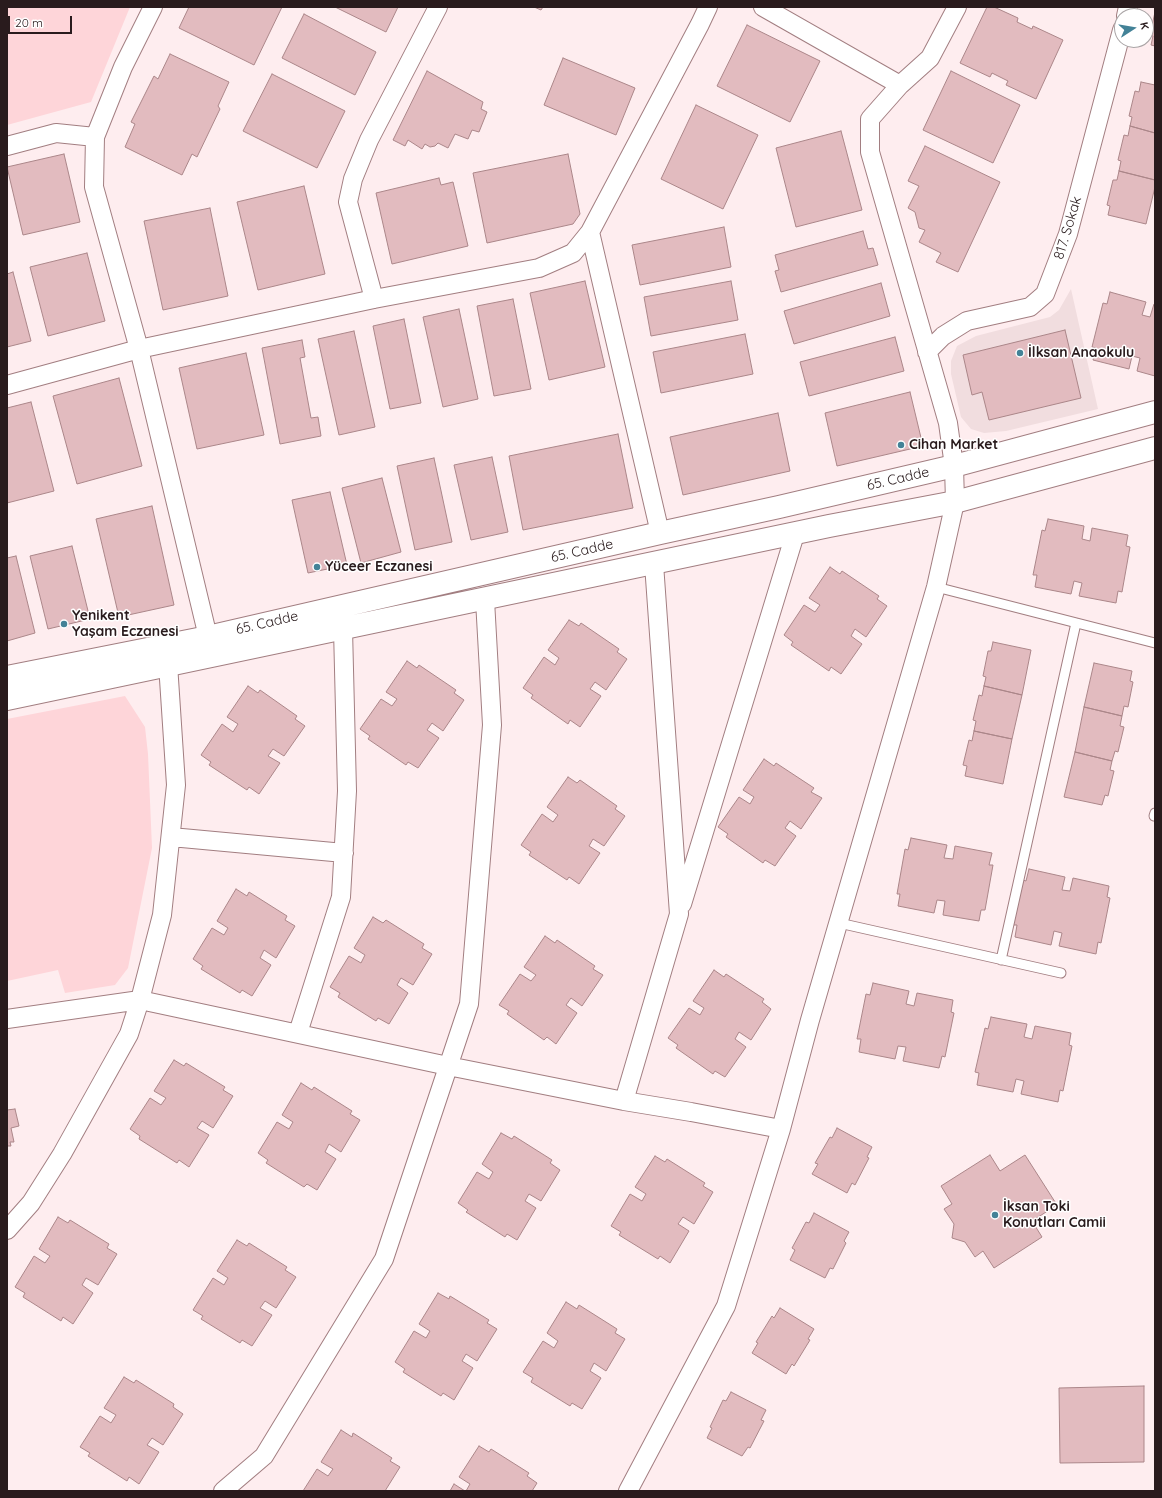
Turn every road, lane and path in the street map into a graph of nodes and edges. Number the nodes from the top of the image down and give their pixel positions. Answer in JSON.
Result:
{"nodes":[{"id":1,"x":153,"y":7,"type":"edge"},
{"id":2,"x":438,"y":7,"type":"edge"},
{"id":3,"x":708,"y":7,"type":"edge"},
{"id":4,"x":763,"y":7,"type":"edge"},
{"id":5,"x":956,"y":7,"type":"edge"},
{"id":6,"x":1117,"y":48,"type":"edge"},
{"id":7,"x":900,"y":85,"type":"junction"},
{"id":8,"x":95,"y":137,"type":"junction"},
{"id":9,"x":7,"y":146,"type":"edge"},
{"id":10,"x":590,"y":232,"type":"junction"},
{"id":11,"x":374,"y":299,"type":"junction"},
{"id":12,"x":139,"y":349,"type":"junction"},
{"id":13,"x":927,"y":352,"type":"junction"},
{"id":14,"x":7,"y":385,"type":"edge"},
{"id":15,"x":1155,"y":412,"type":"edge"},
{"id":16,"x":1155,"y":448,"type":"edge"},
{"id":17,"x":954,"y":466,"type":"junction"},
{"id":18,"x":955,"y":502,"type":"junction"},
{"id":19,"x":660,"y":533,"type":"junction"},
{"id":20,"x":794,"y":534,"type":"junction"},
{"id":21,"x":654,"y":564,"type":"junction"},
{"id":22,"x":936,"y":587,"type":"junction"},
{"id":23,"x":485,"y":600,"type":"junction"},
{"id":24,"x":1076,"y":623,"type":"junction"},
{"id":25,"x":343,"y":629,"type":"junction"},
{"id":26,"x":208,"y":637,"type":"junction"},
{"id":27,"x":1155,"y":643,"type":"edge"},
{"id":28,"x":168,"y":664,"type":"junction"},
{"id":29,"x":7,"y":677,"type":"edge"},
{"id":30,"x":7,"y":699,"type":"edge"},
{"id":31,"x":171,"y":837,"type":"junction"},
{"id":32,"x":344,"y":853,"type":"junction"},
{"id":33,"x":679,"y":914,"type":"junction"},
{"id":34,"x":838,"y":923,"type":"junction"},
{"id":35,"x":1001,"y":960,"type":"junction"},
{"id":36,"x":1061,"y":973,"type":"dead end"},
{"id":37,"x":140,"y":1000,"type":"junction"},
{"id":38,"x":7,"y":1019,"type":"edge"},
{"id":39,"x":298,"y":1033,"type":"junction"},
{"id":40,"x":448,"y":1066,"type":"junction"},
{"id":41,"x":624,"y":1101,"type":"junction"},
{"id":42,"x":781,"y":1129,"type":"junction"},
{"id":43,"x":7,"y":1230,"type":"edge"},
{"id":44,"x":223,"y":1491,"type":"edge"},
{"id":45,"x":628,"y":1491,"type":"edge"}],
"edges":[{"from":1,"to":8,"type":"street"},
{"from":2,"to":11,"type":"street"},
{"from":3,"to":10,"type":"street"},
{"from":4,"to":7,"type":"street"},
{"from":5,"to":7,"type":"street"},
{"from":6,"to":13,"type":"street","name":"817. Sokak"},
{"from":7,"to":13,"type":"street"},
{"from":8,"to":9,"type":"street"},
{"from":8,"to":12,"type":"street"},
{"from":10,"to":11,"type":"street"},
{"from":10,"to":19,"type":"street"},
{"from":11,"to":12,"type":"street"},
{"from":12,"to":14,"type":"street"},
{"from":12,"to":26,"type":"street"},
{"from":13,"to":17,"type":"street"},
{"from":15,"to":17,"type":"main road","name":"65. Cadde"},
{"from":16,"to":18,"type":"main road","name":"65. Cadde"},
{"from":17,"to":18,"type":"street"},
{"from":17,"to":19,"type":"main road","name":"65. Cadde"},
{"from":18,"to":20,"type":"main road","name":"65. Cadde"},
{"from":18,"to":22,"type":"street"},
{"from":19,"to":26,"type":"main road","name":"65. Cadde"},
{"from":20,"to":21,"type":"main road","name":"65. Cadde"},
{"from":20,"to":33,"type":"street"},
{"from":21,"to":23,"type":"main road","name":"65. Cadde"},
{"from":21,"to":33,"type":"street"},
{"from":22,"to":24,"type":"lane"},
{"from":22,"to":34,"type":"street"},
{"from":23,"to":25,"type":"main road","name":"65. Cadde"},
{"from":23,"to":40,"type":"street"},
{"from":24,"to":27,"type":"lane"},
{"from":24,"to":35,"type":"lane"},
{"from":25,"to":28,"type":"main road","name":"65. Cadde"},
{"from":25,"to":32,"type":"street"},
{"from":26,"to":29,"type":"main road","name":"65. Cadde"},
{"from":28,"to":30,"type":"main road","name":"65. Cadde"},
{"from":28,"to":31,"type":"street"},
{"from":31,"to":32,"type":"street"},
{"from":31,"to":37,"type":"street"},
{"from":32,"to":39,"type":"street"},
{"from":33,"to":41,"type":"street"},
{"from":34,"to":35,"type":"lane"},
{"from":34,"to":42,"type":"street"},
{"from":35,"to":36,"type":"lane"},
{"from":37,"to":38,"type":"street"},
{"from":37,"to":39,"type":"street"},
{"from":37,"to":43,"type":"street"},
{"from":39,"to":40,"type":"street"},
{"from":40,"to":41,"type":"street"},
{"from":40,"to":44,"type":"street"},
{"from":41,"to":42,"type":"street"},
{"from":42,"to":45,"type":"street"}]}
